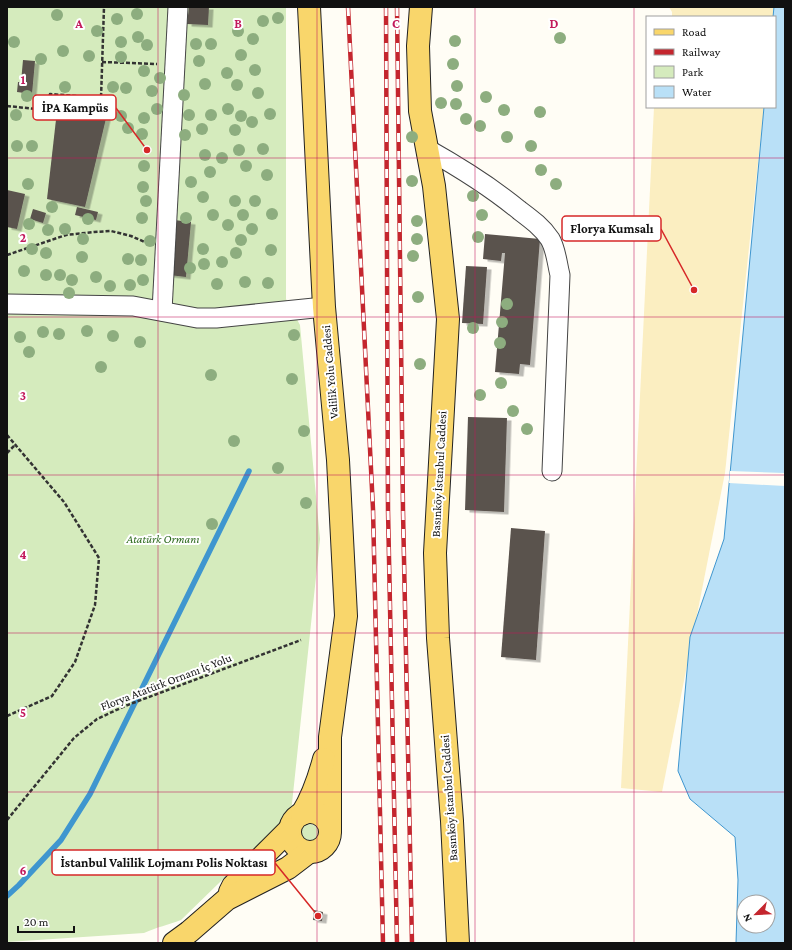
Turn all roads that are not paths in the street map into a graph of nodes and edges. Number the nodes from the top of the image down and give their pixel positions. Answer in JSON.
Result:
{"nodes":[{"id":1,"x":178,"y":7,"type":"edge"},
{"id":2,"x":309,"y":7,"type":"edge"},
{"id":3,"x":421,"y":7,"type":"edge"},
{"id":4,"x":427,"y":149,"type":"junction"},
{"id":5,"x":7,"y":304,"type":"edge"},
{"id":6,"x":324,"y":307,"type":"junction"},
{"id":7,"x":162,"y":311,"type":"junction"},
{"id":8,"x":552,"y":471,"type":"dead end"},
{"id":9,"x":330,"y":737,"type":"junction"},
{"id":10,"x":296,"y":821,"type":"junction"},
{"id":11,"x":330,"y":830,"type":"junction"},
{"id":12,"x":309,"y":852,"type":"junction"},
{"id":13,"x":226,"y":899,"type":"junction"},
{"id":14,"x":174,"y":943,"type":"edge"},
{"id":15,"x":458,"y":943,"type":"edge"}],
"edges":[{"from":1,"to":7,"type":"lane"},
{"from":2,"to":6,"type":"main road","name":"Valilik Yolu Caddesi"},
{"from":3,"to":4,"type":"main road","name":"Basınköy İstanbul Caddesi"},
{"from":4,"to":8,"type":"lane"},
{"from":4,"to":15,"type":"main road","name":"Basınköy İstanbul Caddesi"},
{"from":5,"to":7,"type":"lane"},
{"from":6,"to":7,"type":"lane"},
{"from":6,"to":9,"type":"main road","name":"Valilik Yolu Caddesi"},
{"from":9,"to":10,"type":"main road"},
{"from":9,"to":11,"type":"main road"},
{"from":10,"to":11,"type":"main road"},
{"from":10,"to":12,"type":"main road"},
{"from":10,"to":13,"type":"main road"},
{"from":11,"to":12,"type":"main road"},
{"from":12,"to":13,"type":"main road"},
{"from":13,"to":14,"type":"main road"}]}
